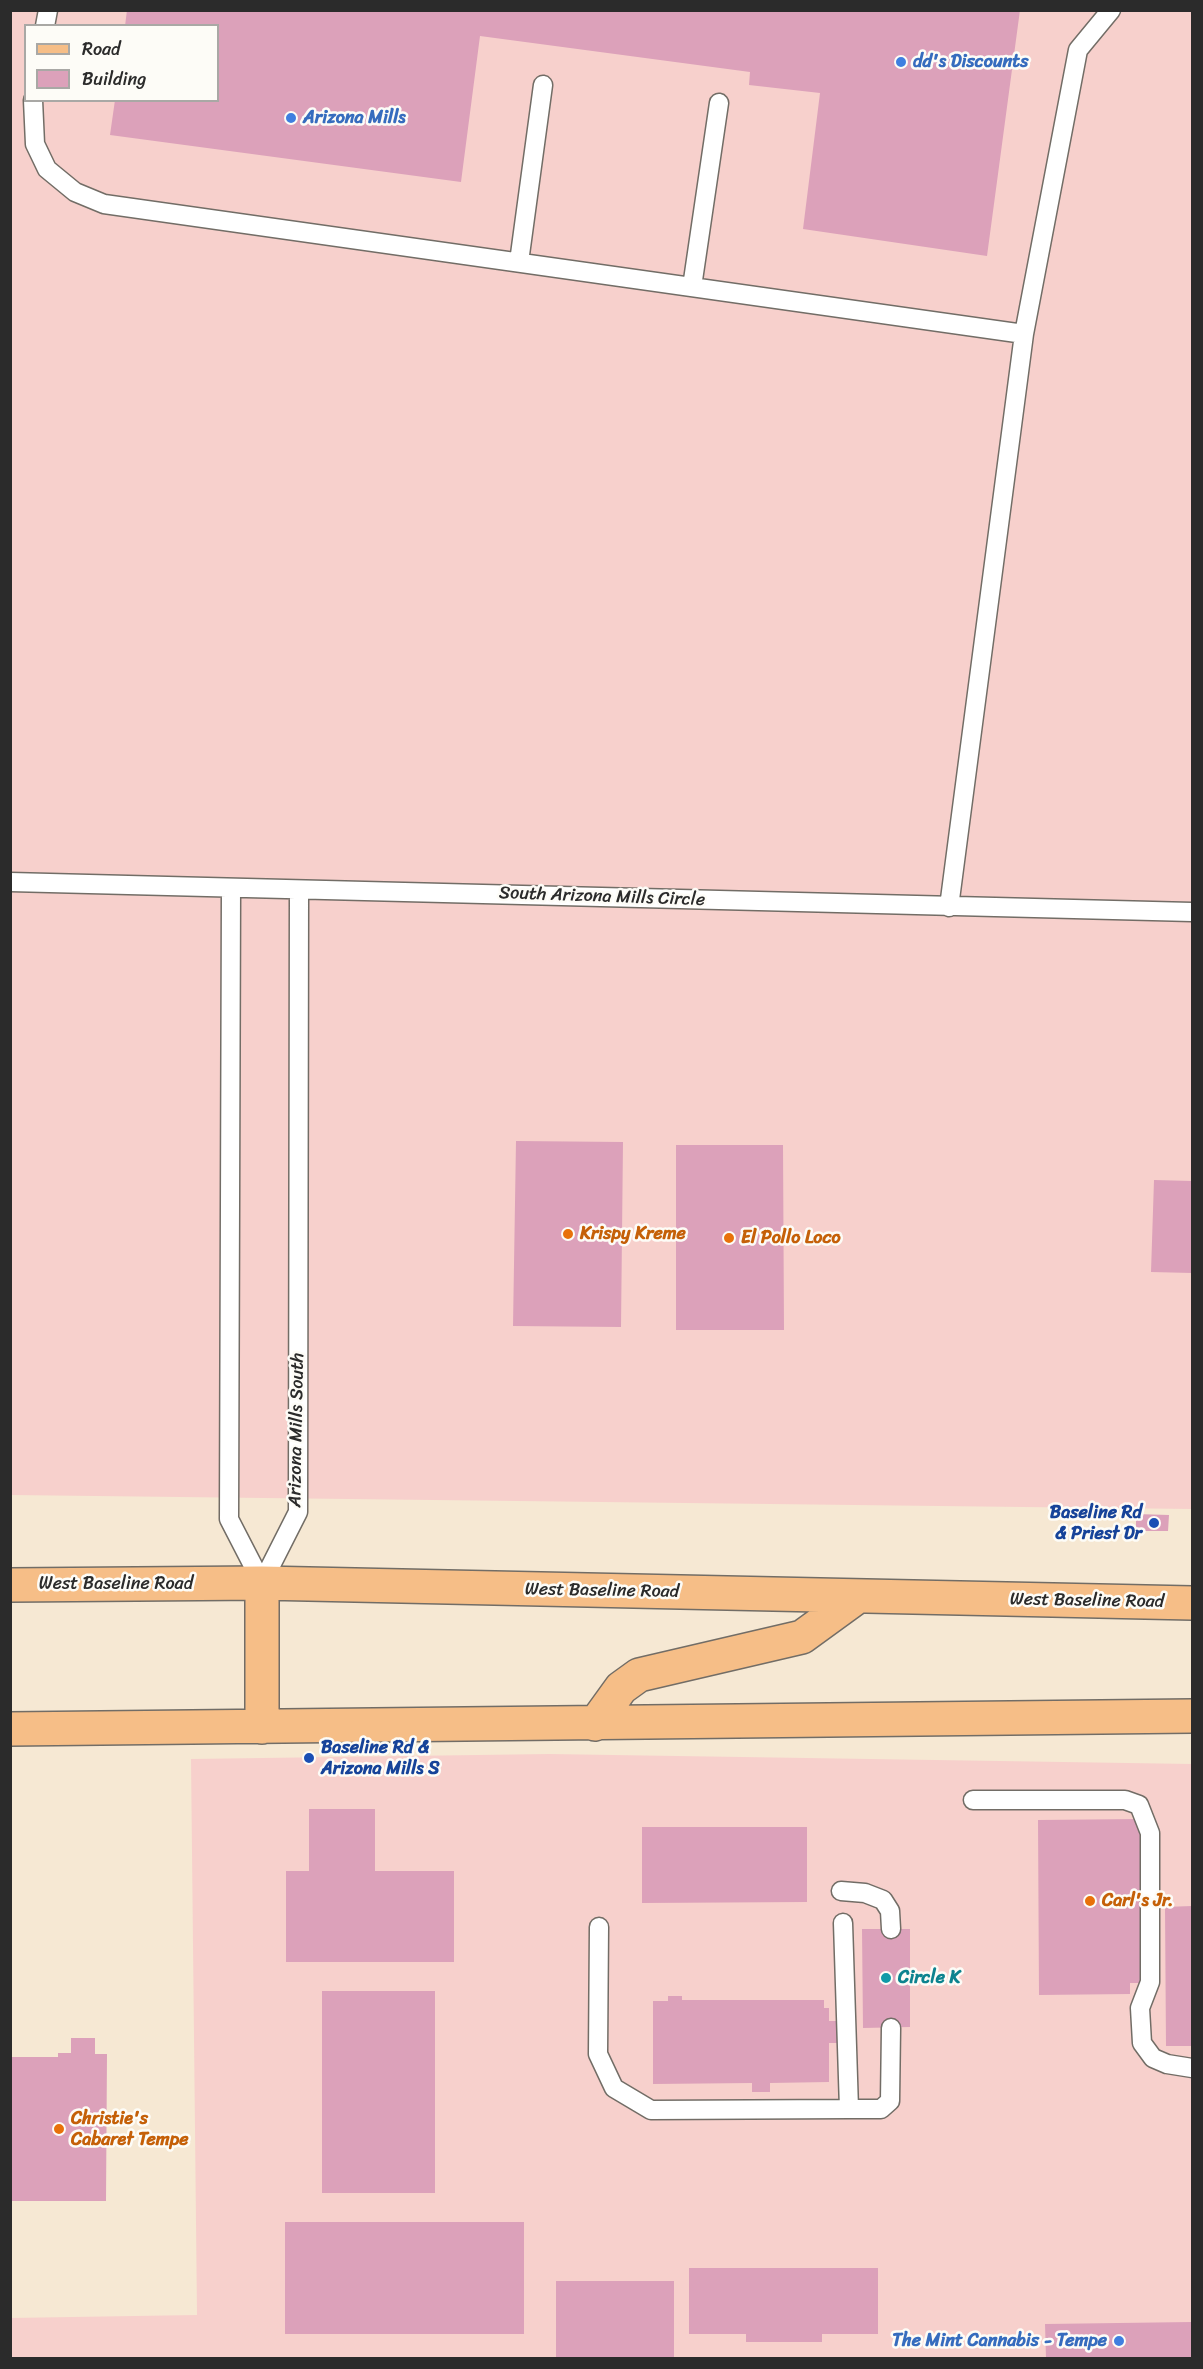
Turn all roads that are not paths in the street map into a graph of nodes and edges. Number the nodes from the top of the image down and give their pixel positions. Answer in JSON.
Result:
{"nodes":[{"id":1,"x":1111,"y":10,"type":"edge"},
{"id":2,"x":543,"y":85,"type":"dead end"},
{"id":3,"x":33,"y":102,"type":"edge"},
{"id":4,"x":719,"y":103,"type":"dead end"},
{"id":5,"x":519,"y":262,"type":"junction"},
{"id":6,"x":692,"y":287,"type":"junction"},
{"id":7,"x":1024,"y":334,"type":"junction"},
{"id":8,"x":10,"y":882,"type":"edge"},
{"id":9,"x":231,"y":888,"type":"junction"},
{"id":10,"x":299,"y":890,"type":"junction"},
{"id":11,"x":949,"y":906,"type":"junction"},
{"id":12,"x":1192,"y":912,"type":"edge"},
{"id":13,"x":262,"y":1583,"type":"junction"},
{"id":14,"x":10,"y":1585,"type":"edge"},
{"id":15,"x":857,"y":1597,"type":"junction"},
{"id":16,"x":1192,"y":1603,"type":"edge"},
{"id":17,"x":1192,"y":1716,"type":"edge"},
{"id":18,"x":595,"y":1724,"type":"junction"},
{"id":19,"x":262,"y":1727,"type":"junction"},
{"id":20,"x":10,"y":1729,"type":"edge"},
{"id":21,"x":973,"y":1800,"type":"dead end"},
{"id":22,"x":841,"y":1891,"type":"dead end"},
{"id":23,"x":843,"y":1923,"type":"dead end"},
{"id":24,"x":599,"y":1928,"type":"dead end"},
{"id":25,"x":891,"y":1929,"type":"dead end"},
{"id":26,"x":891,"y":2028,"type":"dead end"},
{"id":27,"x":1192,"y":2068,"type":"edge"},
{"id":28,"x":849,"y":2109,"type":"junction"}],
"edges":[{"from":1,"to":7,"type":"lane"},
{"from":2,"to":5,"type":"lane"},
{"from":3,"to":5,"type":"lane"},
{"from":4,"to":6,"type":"lane"},
{"from":5,"to":6,"type":"lane"},
{"from":6,"to":7,"type":"lane"},
{"from":7,"to":11,"type":"lane"},
{"from":8,"to":9,"type":"lane","name":"South Arizona Mills Circle"},
{"from":9,"to":10,"type":"lane","name":"South Arizona Mills Circle"},
{"from":9,"to":13,"type":"lane"},
{"from":10,"to":11,"type":"lane","name":"South Arizona Mills Circle"},
{"from":10,"to":13,"type":"lane","name":"Arizona Mills South"},
{"from":11,"to":12,"type":"lane","name":"South Arizona Mills Circle"},
{"from":13,"to":14,"type":"main road","name":"West Baseline Road"},
{"from":13,"to":15,"type":"main road","name":"West Baseline Road"},
{"from":13,"to":19,"type":"main road"},
{"from":15,"to":16,"type":"main road","name":"West Baseline Road"},
{"from":15,"to":18,"type":"main road"},
{"from":17,"to":18,"type":"main road"},
{"from":18,"to":19,"type":"main road"},
{"from":19,"to":20,"type":"main road"},
{"from":21,"to":27,"type":"lane"},
{"from":22,"to":25,"type":"lane"},
{"from":23,"to":28,"type":"lane"},
{"from":24,"to":28,"type":"lane"},
{"from":26,"to":28,"type":"lane"}]}
